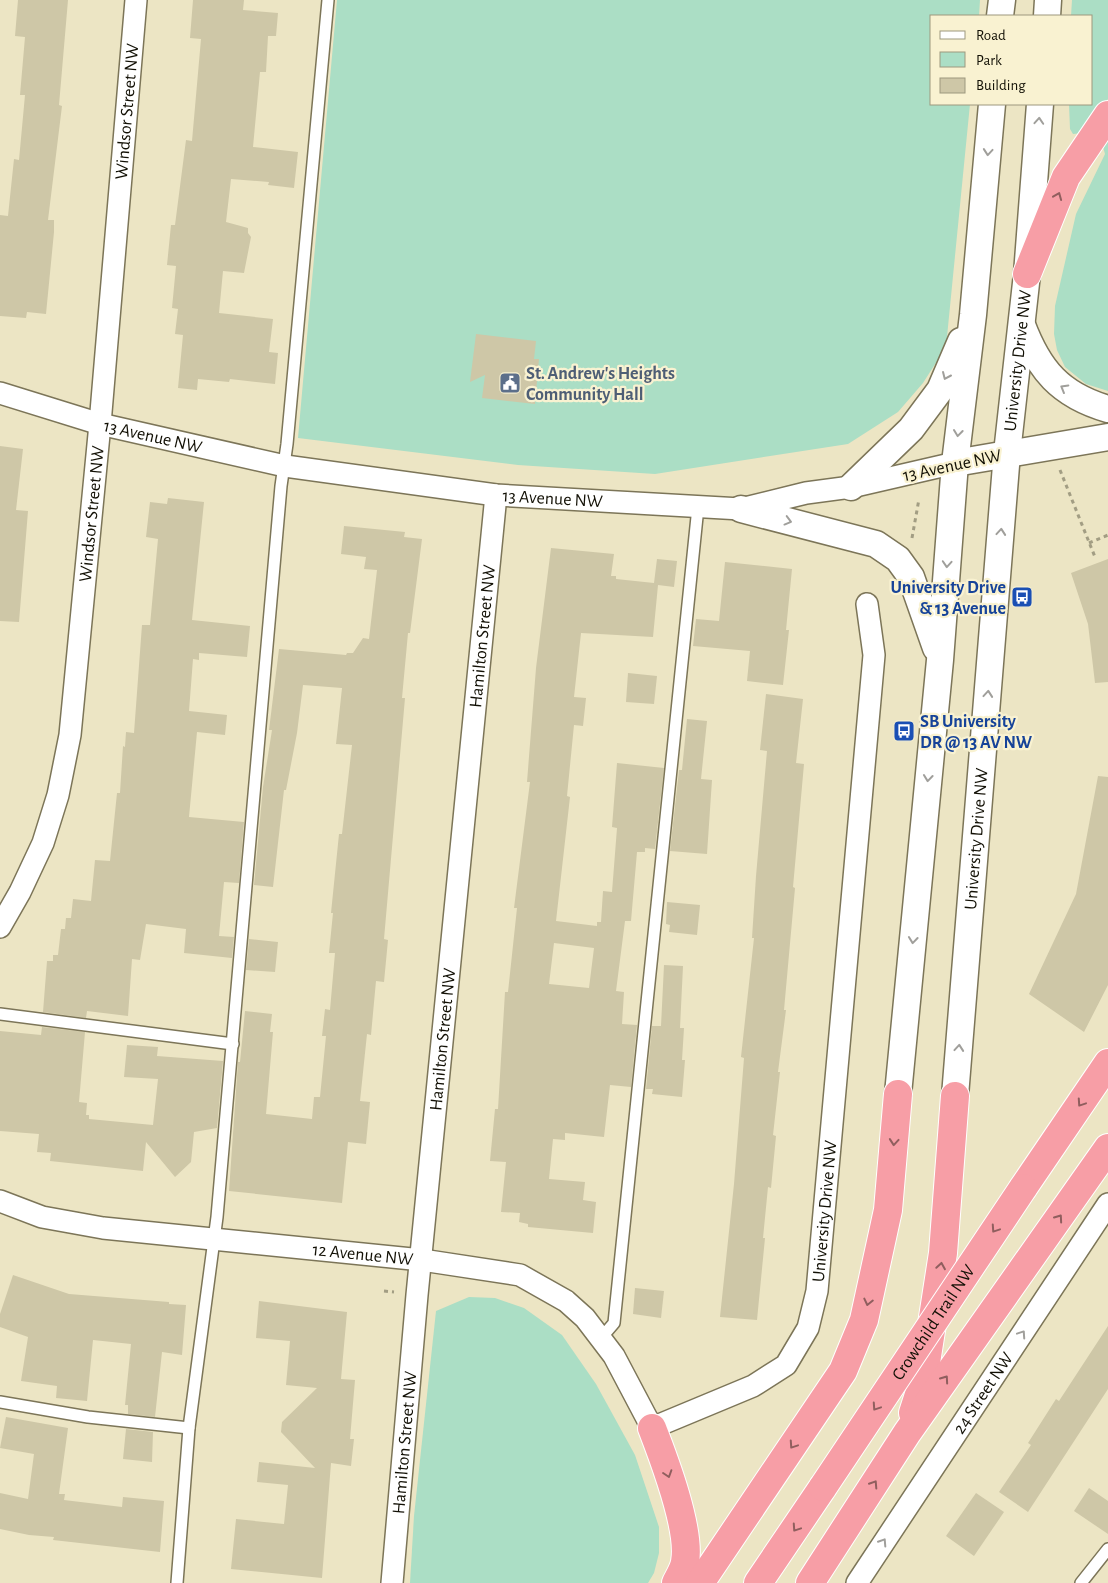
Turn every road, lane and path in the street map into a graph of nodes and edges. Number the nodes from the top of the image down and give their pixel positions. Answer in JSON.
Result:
{"nodes":[{"id":1,"x":136,"y":0,"type":"edge"},
{"id":2,"x":328,"y":0,"type":"edge"},
{"id":3,"x":1002,"y":0,"type":"edge"},
{"id":4,"x":1048,"y":0,"type":"edge"},
{"id":5,"x":1000,"y":15,"type":"edge"},
{"id":6,"x":1047,"y":15,"type":"edge"},
{"id":7,"x":992,"y":105,"type":"edge"},
{"id":8,"x":1040,"y":105,"type":"edge"},
{"id":9,"x":1108,"y":115,"type":"edge"},
{"id":10,"x":1027,"y":274,"type":"junction"},
{"id":11,"x":973,"y":315,"type":"junction"},
{"id":12,"x":1022,"y":323,"type":"junction"},
{"id":13,"x":0,"y":393,"type":"edge"},
{"id":14,"x":1108,"y":408,"type":"edge"},
{"id":15,"x":100,"y":424,"type":"junction"},
{"id":16,"x":1108,"y":437,"type":"edge"},
{"id":17,"x":1007,"y":453,"type":"junction"},
{"id":18,"x":954,"y":463,"type":"junction"},
{"id":19,"x":285,"y":466,"type":"junction"},
{"id":20,"x":1059,"y":467,"type":"dead end"},
{"id":21,"x":850,"y":488,"type":"junction"},
{"id":22,"x":920,"y":494,"type":"dead end"},
{"id":23,"x":496,"y":495,"type":"junction"},
{"id":24,"x":927,"y":498,"type":"dead end"},
{"id":25,"x":919,"y":499,"type":"junction"},
{"id":26,"x":698,"y":507,"type":"junction"},
{"id":27,"x":741,"y":509,"type":"junction"},
{"id":28,"x":1108,"y":536,"type":"edge"},
{"id":29,"x":1089,"y":543,"type":"junction"},
{"id":30,"x":910,"y":546,"type":"dead end"},
{"id":31,"x":1095,"y":557,"type":"dead end"},
{"id":32,"x":867,"y":604,"type":"dead end"},
{"id":33,"x":940,"y":660,"type":"junction"},
{"id":34,"x":0,"y":927,"type":"edge"},
{"id":35,"x":0,"y":1014,"type":"edge"},
{"id":36,"x":233,"y":1044,"type":"junction"},
{"id":37,"x":1108,"y":1063,"type":"edge"},
{"id":38,"x":898,"y":1094,"type":"joint"},
{"id":39,"x":955,"y":1096,"type":"joint"},
{"id":40,"x":1108,"y":1148,"type":"edge"},
{"id":41,"x":0,"y":1201,"type":"edge"},
{"id":42,"x":1108,"y":1204,"type":"edge"},
{"id":43,"x":214,"y":1238,"type":"junction"},
{"id":44,"x":422,"y":1260,"type":"junction"},
{"id":45,"x":384,"y":1291,"type":"dead end"},
{"id":46,"x":417,"y":1295,"type":"junction"},
{"id":47,"x":602,"y":1337,"type":"junction"},
{"id":48,"x":0,"y":1402,"type":"edge"},
{"id":49,"x":189,"y":1428,"type":"junction"},
{"id":50,"x":652,"y":1428,"type":"junction"},
{"id":51,"x":907,"y":1433,"type":"junction"},
{"id":52,"x":1108,"y":1549,"type":"edge"},
{"id":53,"x":865,"y":1578,"type":"edge"},
{"id":54,"x":177,"y":1583,"type":"edge"},
{"id":55,"x":392,"y":1583,"type":"edge"},
{"id":56,"x":676,"y":1583,"type":"edge"},
{"id":57,"x":700,"y":1583,"type":"edge"},
{"id":58,"x":758,"y":1583,"type":"edge"},
{"id":59,"x":810,"y":1583,"type":"edge"},
{"id":60,"x":1082,"y":1583,"type":"edge"}],
"edges":[{"from":1,"to":15,"type":"street","name":"Windsor Street NW"},
{"from":2,"to":19,"type":"lane"},
{"from":3,"to":5,"type":"street"},
{"from":4,"to":6,"type":"street"},
{"from":7,"to":11,"type":"street","one_way":true},
{"from":10,"to":8,"type":"street","name":"University Drive NW","one_way":true},
{"from":10,"to":9,"type":"highway","one_way":true},
{"from":10,"to":12,"type":"street","name":"University Drive NW"},
{"from":11,"to":18,"type":"street","one_way":true},
{"from":11,"to":21,"type":"street","one_way":true},
{"from":14,"to":12,"type":"street","one_way":true},
{"from":12,"to":17,"type":"street","name":"University Drive NW"},
{"from":13,"to":15,"type":"street","name":"13 Avenue NW"},
{"from":15,"to":19,"type":"street","name":"13 Avenue NW"},
{"from":15,"to":34,"type":"street","name":"Windsor Street NW"},
{"from":16,"to":17,"type":"street","name":"13 Avenue NW"},
{"from":17,"to":18,"type":"street","name":"13 Avenue NW"},
{"from":39,"to":17,"type":"street","name":"University Drive NW","one_way":true},
{"from":18,"to":21,"type":"street","name":"13 Avenue NW"},
{"from":18,"to":33,"type":"street","one_way":true},
{"from":19,"to":23,"type":"street","name":"13 Avenue NW"},
{"from":19,"to":36,"type":"lane"},
{"from":20,"to":29,"type":"path"},
{"from":21,"to":27,"type":"street","name":"13 Avenue NW"},
{"from":22,"to":25,"type":"path"},
{"from":23,"to":26,"type":"street","name":"13 Avenue NW"},
{"from":23,"to":44,"type":"street","name":"Hamilton Street NW"},
{"from":24,"to":25,"type":"path"},
{"from":25,"to":30,"type":"path"},
{"from":26,"to":27,"type":"street","name":"13 Avenue NW"},
{"from":26,"to":47,"type":"lane"},
{"from":27,"to":33,"type":"street","one_way":true},
{"from":28,"to":29,"type":"path"},
{"from":29,"to":31,"type":"path"},
{"from":32,"to":50,"type":"street","name":"University Drive NW"},
{"from":33,"to":38,"type":"street","one_way":true},
{"from":35,"to":36,"type":"lane"},
{"from":36,"to":43,"type":"lane"},
{"from":37,"to":58,"type":"highway","name":"Crowchild Trail NW","one_way":true,"bridge":true},
{"from":38,"to":57,"type":"highway","one_way":true},
{"from":51,"to":39,"type":"highway","one_way":true},
{"from":51,"to":40,"type":"highway","one_way":true},
{"from":41,"to":43,"type":"street","name":"12 Avenue NW"},
{"from":53,"to":42,"type":"street","name":"24 Street NW","one_way":true},
{"from":43,"to":44,"type":"street","name":"12 Avenue NW"},
{"from":43,"to":49,"type":"lane"},
{"from":44,"to":46,"type":"street","name":"Hamilton Street NW"},
{"from":44,"to":47,"type":"street","name":"12 Avenue NW"},
{"from":45,"to":46,"type":"path"},
{"from":46,"to":55,"type":"street","name":"Hamilton Street NW"},
{"from":47,"to":50,"type":"street","name":"12 Avenue NW"},
{"from":48,"to":49,"type":"lane"},
{"from":49,"to":54,"type":"lane"},
{"from":50,"to":56,"type":"highway","one_way":true},
{"from":59,"to":51,"type":"highway","one_way":true},
{"from":52,"to":60,"type":"lane"}]}
